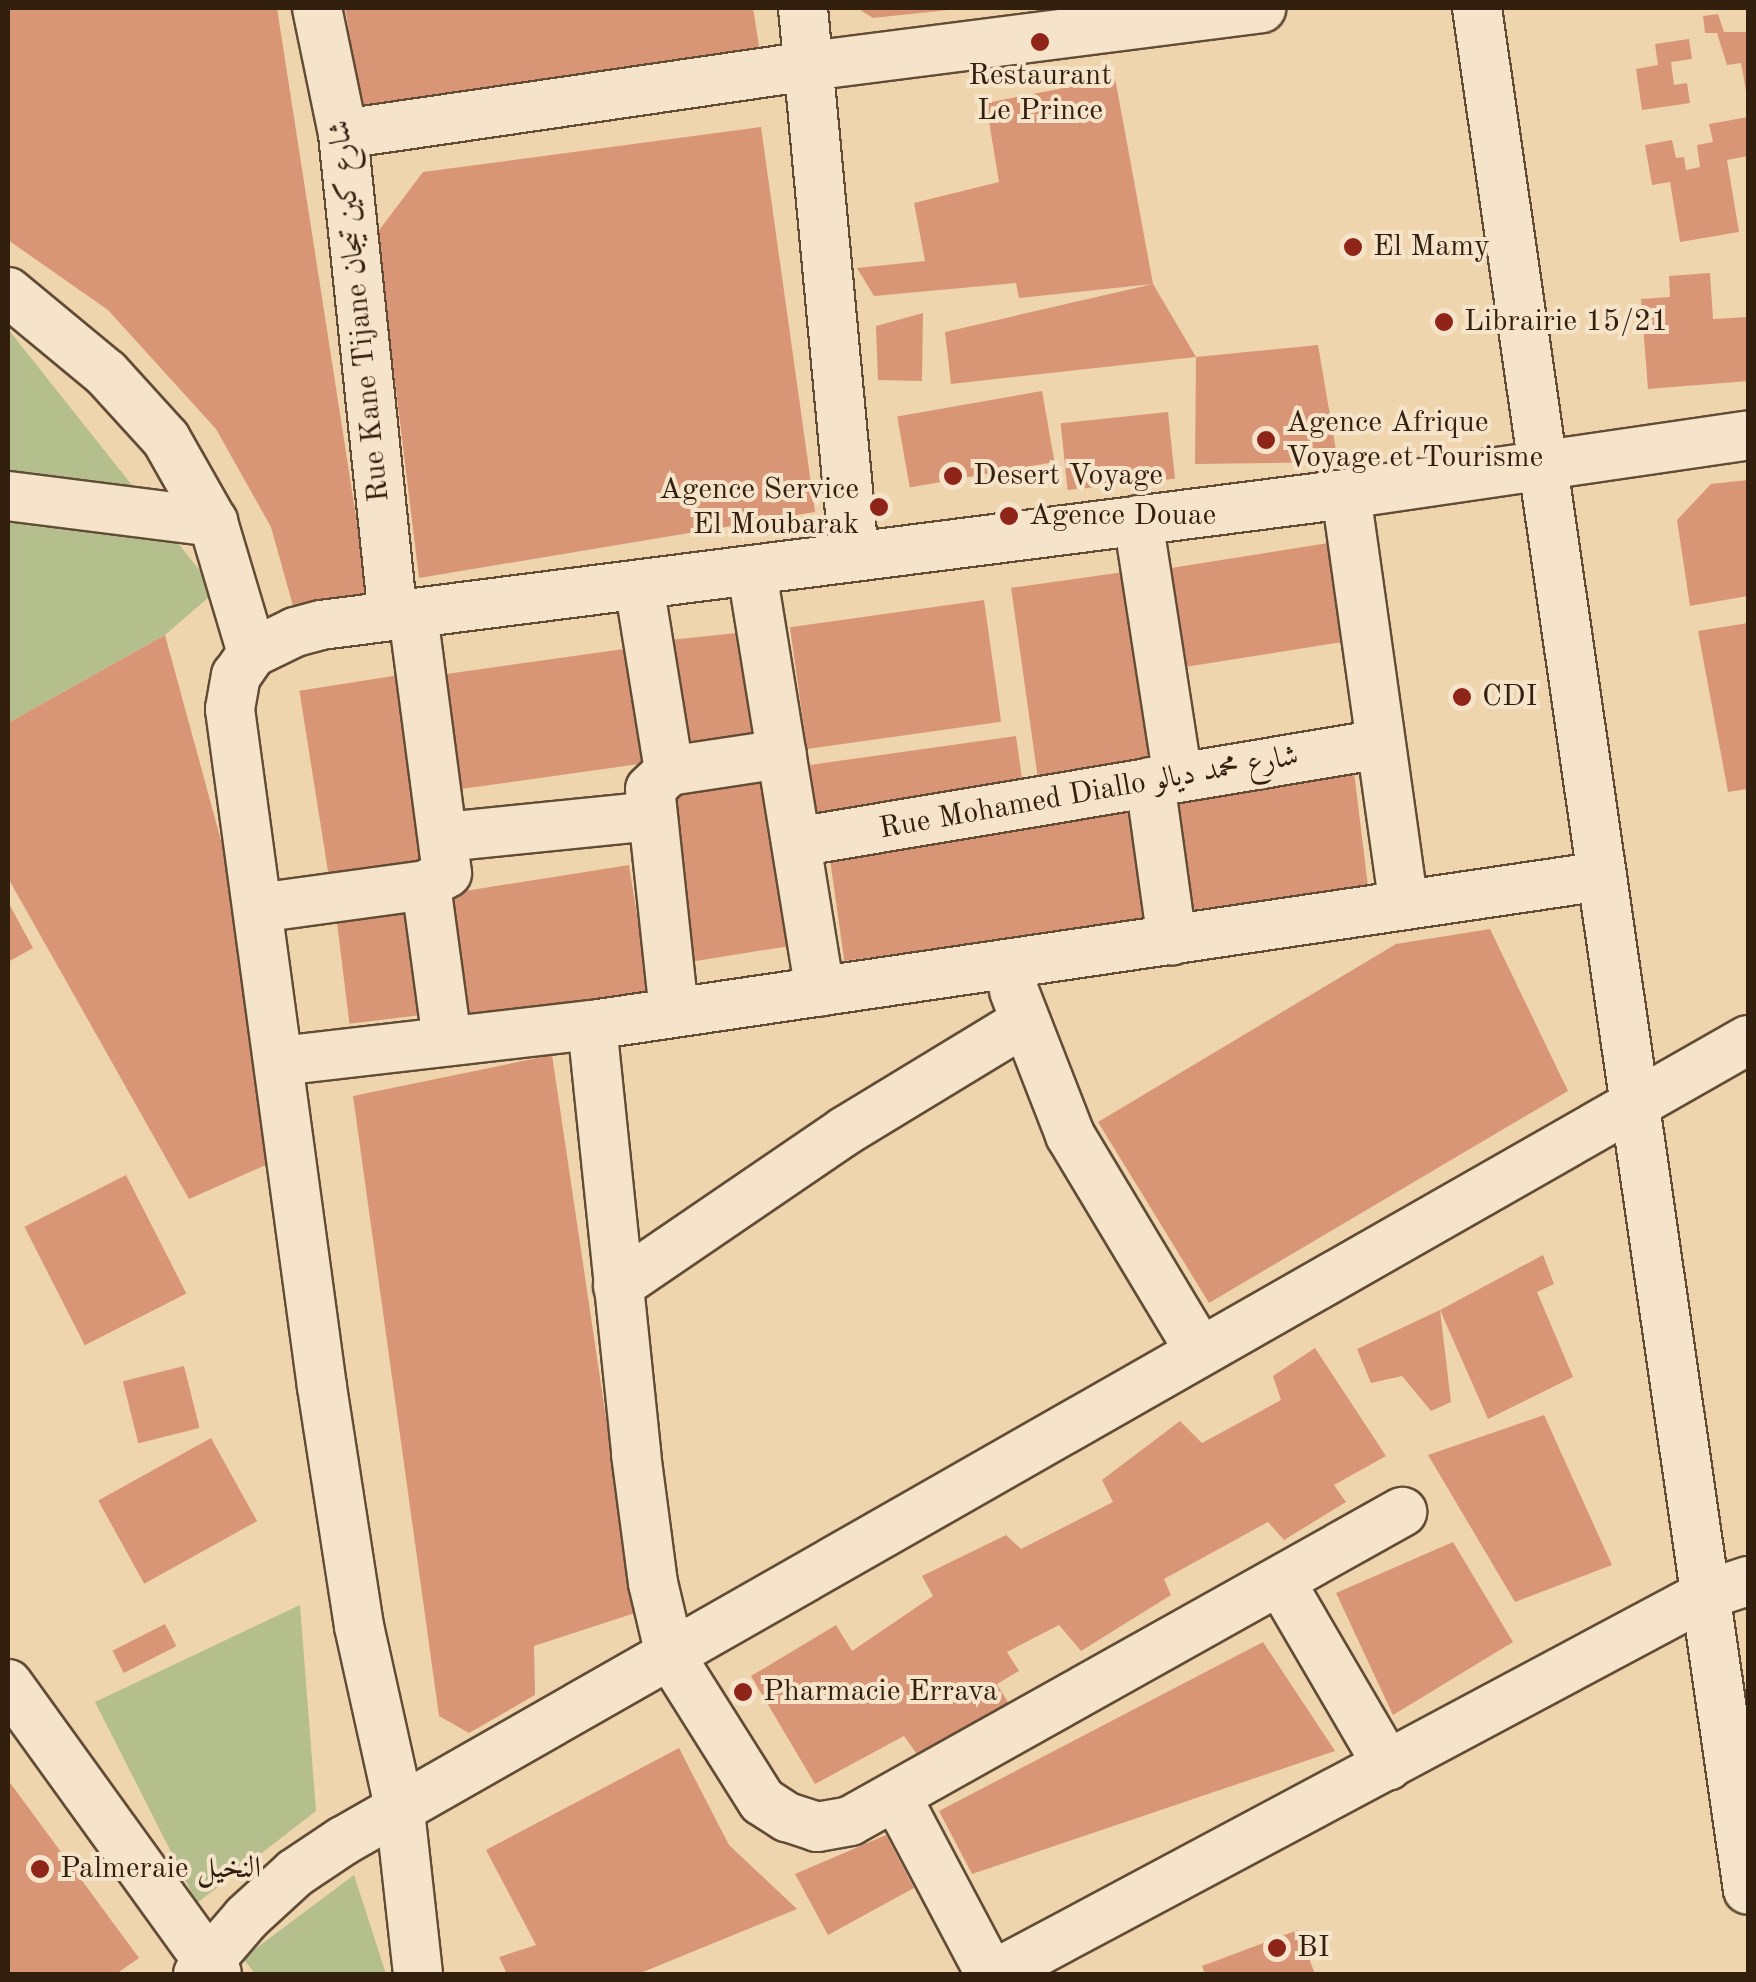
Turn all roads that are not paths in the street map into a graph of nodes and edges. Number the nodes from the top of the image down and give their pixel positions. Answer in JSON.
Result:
{"nodes":[{"id":1,"x":317,"y":8,"type":"edge"},
{"id":2,"x":803,"y":8,"type":"edge"},
{"id":3,"x":1261,"y":8,"type":"edge"},
{"id":4,"x":1477,"y":8,"type":"edge"},
{"id":5,"x":810,"y":66,"type":"junction"},
{"id":6,"x":343,"y":134,"type":"junction"},
{"id":7,"x":8,"y":292,"type":"edge"},
{"id":8,"x":1748,"y":435,"type":"edge"},
{"id":9,"x":1542,"y":462,"type":"junction"},
{"id":10,"x":1346,"y":494,"type":"junction"},
{"id":11,"x":8,"y":496,"type":"edge"},
{"id":12,"x":1138,"y":520,"type":"junction"},
{"id":13,"x":213,"y":522,"type":"junction"},
{"id":14,"x":854,"y":555,"type":"junction"},
{"id":15,"x":752,"y":572,"type":"junction"},
{"id":16,"x":639,"y":585,"type":"junction"},
{"id":17,"x":403,"y":614,"type":"junction"},
{"id":18,"x":252,"y":653,"type":"junction"},
{"id":19,"x":1381,"y":744,"type":"junction"},
{"id":20,"x":782,"y":754,"type":"junction"},
{"id":21,"x":669,"y":771,"type":"junction"},
{"id":22,"x":1164,"y":780,"type":"junction"},
{"id":23,"x":652,"y":816,"type":"junction"},
{"id":24,"x":445,"y":837,"type":"junction"},
{"id":25,"x":796,"y":842,"type":"junction"},
{"id":26,"x":1602,"y":876,"type":"junction"},
{"id":27,"x":426,"y":885,"type":"junction"},
{"id":28,"x":1404,"y":904,"type":"junction"},
{"id":29,"x":258,"y":908,"type":"junction"},
{"id":30,"x":1172,"y":940,"type":"junction"},
{"id":31,"x":1005,"y":965,"type":"junction"},
{"id":32,"x":820,"y":992,"type":"junction"},
{"id":33,"x":674,"y":1012,"type":"junction"},
{"id":34,"x":1024,"y":1022,"type":"junction"},
{"id":35,"x":592,"y":1025,"type":"junction"},
{"id":36,"x":447,"y":1040,"type":"junction"},
{"id":37,"x":1748,"y":1040,"type":"edge"},
{"id":38,"x":280,"y":1061,"type":"junction"},
{"id":39,"x":1634,"y":1102,"type":"junction"},
{"id":40,"x":618,"y":1286,"type":"junction"},
{"id":41,"x":1200,"y":1351,"type":"junction"},
{"id":42,"x":1402,"y":1512,"type":"dead end"},
{"id":43,"x":1280,"y":1581,"type":"junction"},
{"id":44,"x":1729,"y":1588,"type":"edge"},
{"id":45,"x":670,"y":1655,"type":"junction"},
{"id":46,"x":1748,"y":1664,"type":"edge"},
{"id":47,"x":8,"y":1684,"type":"edge"},
{"id":48,"x":1388,"y":1766,"type":"junction"},
{"id":49,"x":897,"y":1798,"type":"junction"},
{"id":50,"x":400,"y":1811,"type":"junction"},
{"id":51,"x":1748,"y":1890,"type":"edge"},
{"id":52,"x":208,"y":1970,"type":"edge"},
{"id":53,"x":1004,"y":1972,"type":"edge"},
{"id":54,"x":418,"y":1974,"type":"edge"}],
"edges":[{"from":1,"to":6,"type":"street","name":"Rue Kane Tijane شارع كين تيجان"},
{"from":2,"to":5,"type":"street"},
{"from":3,"to":5,"type":"street"},
{"from":4,"to":9,"type":"street"},
{"from":5,"to":6,"type":"street"},
{"from":5,"to":14,"type":"street"},
{"from":6,"to":17,"type":"street","name":"Rue Kane Tijane شارع كين تيجان"},
{"from":7,"to":13,"type":"street"},
{"from":8,"to":9,"type":"street"},
{"from":9,"to":10,"type":"street"},
{"from":9,"to":26,"type":"street"},
{"from":10,"to":12,"type":"street"},
{"from":10,"to":19,"type":"street"},
{"from":11,"to":13,"type":"street"},
{"from":12,"to":14,"type":"street"},
{"from":12,"to":22,"type":"street"},
{"from":13,"to":18,"type":"street"},
{"from":14,"to":15,"type":"street"},
{"from":15,"to":16,"type":"street"},
{"from":15,"to":20,"type":"street"},
{"from":16,"to":17,"type":"street"},
{"from":16,"to":21,"type":"street"},
{"from":17,"to":18,"type":"street"},
{"from":17,"to":24,"type":"street","name":"Rue Kane Tijane شارع كين تيجان"},
{"from":18,"to":29,"type":"street"},
{"from":19,"to":22,"type":"street","name":"Rue Mohamed Diallo شارع محمد ديالو"},
{"from":19,"to":28,"type":"street"},
{"from":20,"to":21,"type":"street"},
{"from":20,"to":25,"type":"street"},
{"from":21,"to":23,"type":"street"},
{"from":22,"to":25,"type":"street","name":"Rue Mohamed Diallo شارع محمد ديالو"},
{"from":22,"to":30,"type":"street"},
{"from":23,"to":24,"type":"street"},
{"from":23,"to":33,"type":"street"},
{"from":24,"to":27,"type":"street"},
{"from":25,"to":32,"type":"street"},
{"from":26,"to":28,"type":"street"},
{"from":26,"to":39,"type":"street"},
{"from":27,"to":29,"type":"street"},
{"from":27,"to":36,"type":"street"},
{"from":28,"to":30,"type":"street"},
{"from":29,"to":38,"type":"street"},
{"from":30,"to":31,"type":"street"},
{"from":31,"to":32,"type":"street"},
{"from":31,"to":34,"type":"street"},
{"from":32,"to":33,"type":"street"},
{"from":33,"to":35,"type":"street"},
{"from":34,"to":40,"type":"street"},
{"from":34,"to":41,"type":"street"},
{"from":35,"to":36,"type":"street"},
{"from":35,"to":40,"type":"street"},
{"from":36,"to":38,"type":"street"},
{"from":37,"to":39,"type":"street"},
{"from":38,"to":50,"type":"street"},
{"from":39,"to":41,"type":"street"},
{"from":39,"to":44,"type":"street"},
{"from":40,"to":45,"type":"street"},
{"from":41,"to":45,"type":"street"},
{"from":42,"to":43,"type":"street"},
{"from":43,"to":48,"type":"street"},
{"from":43,"to":49,"type":"street"},
{"from":44,"to":46,"type":"street"},
{"from":44,"to":48,"type":"street"},
{"from":44,"to":51,"type":"street"},
{"from":45,"to":49,"type":"street"},
{"from":45,"to":50,"type":"street"},
{"from":47,"to":52,"type":"street"},
{"from":48,"to":53,"type":"street"},
{"from":49,"to":53,"type":"street"},
{"from":50,"to":52,"type":"street"},
{"from":50,"to":54,"type":"street"}]}
